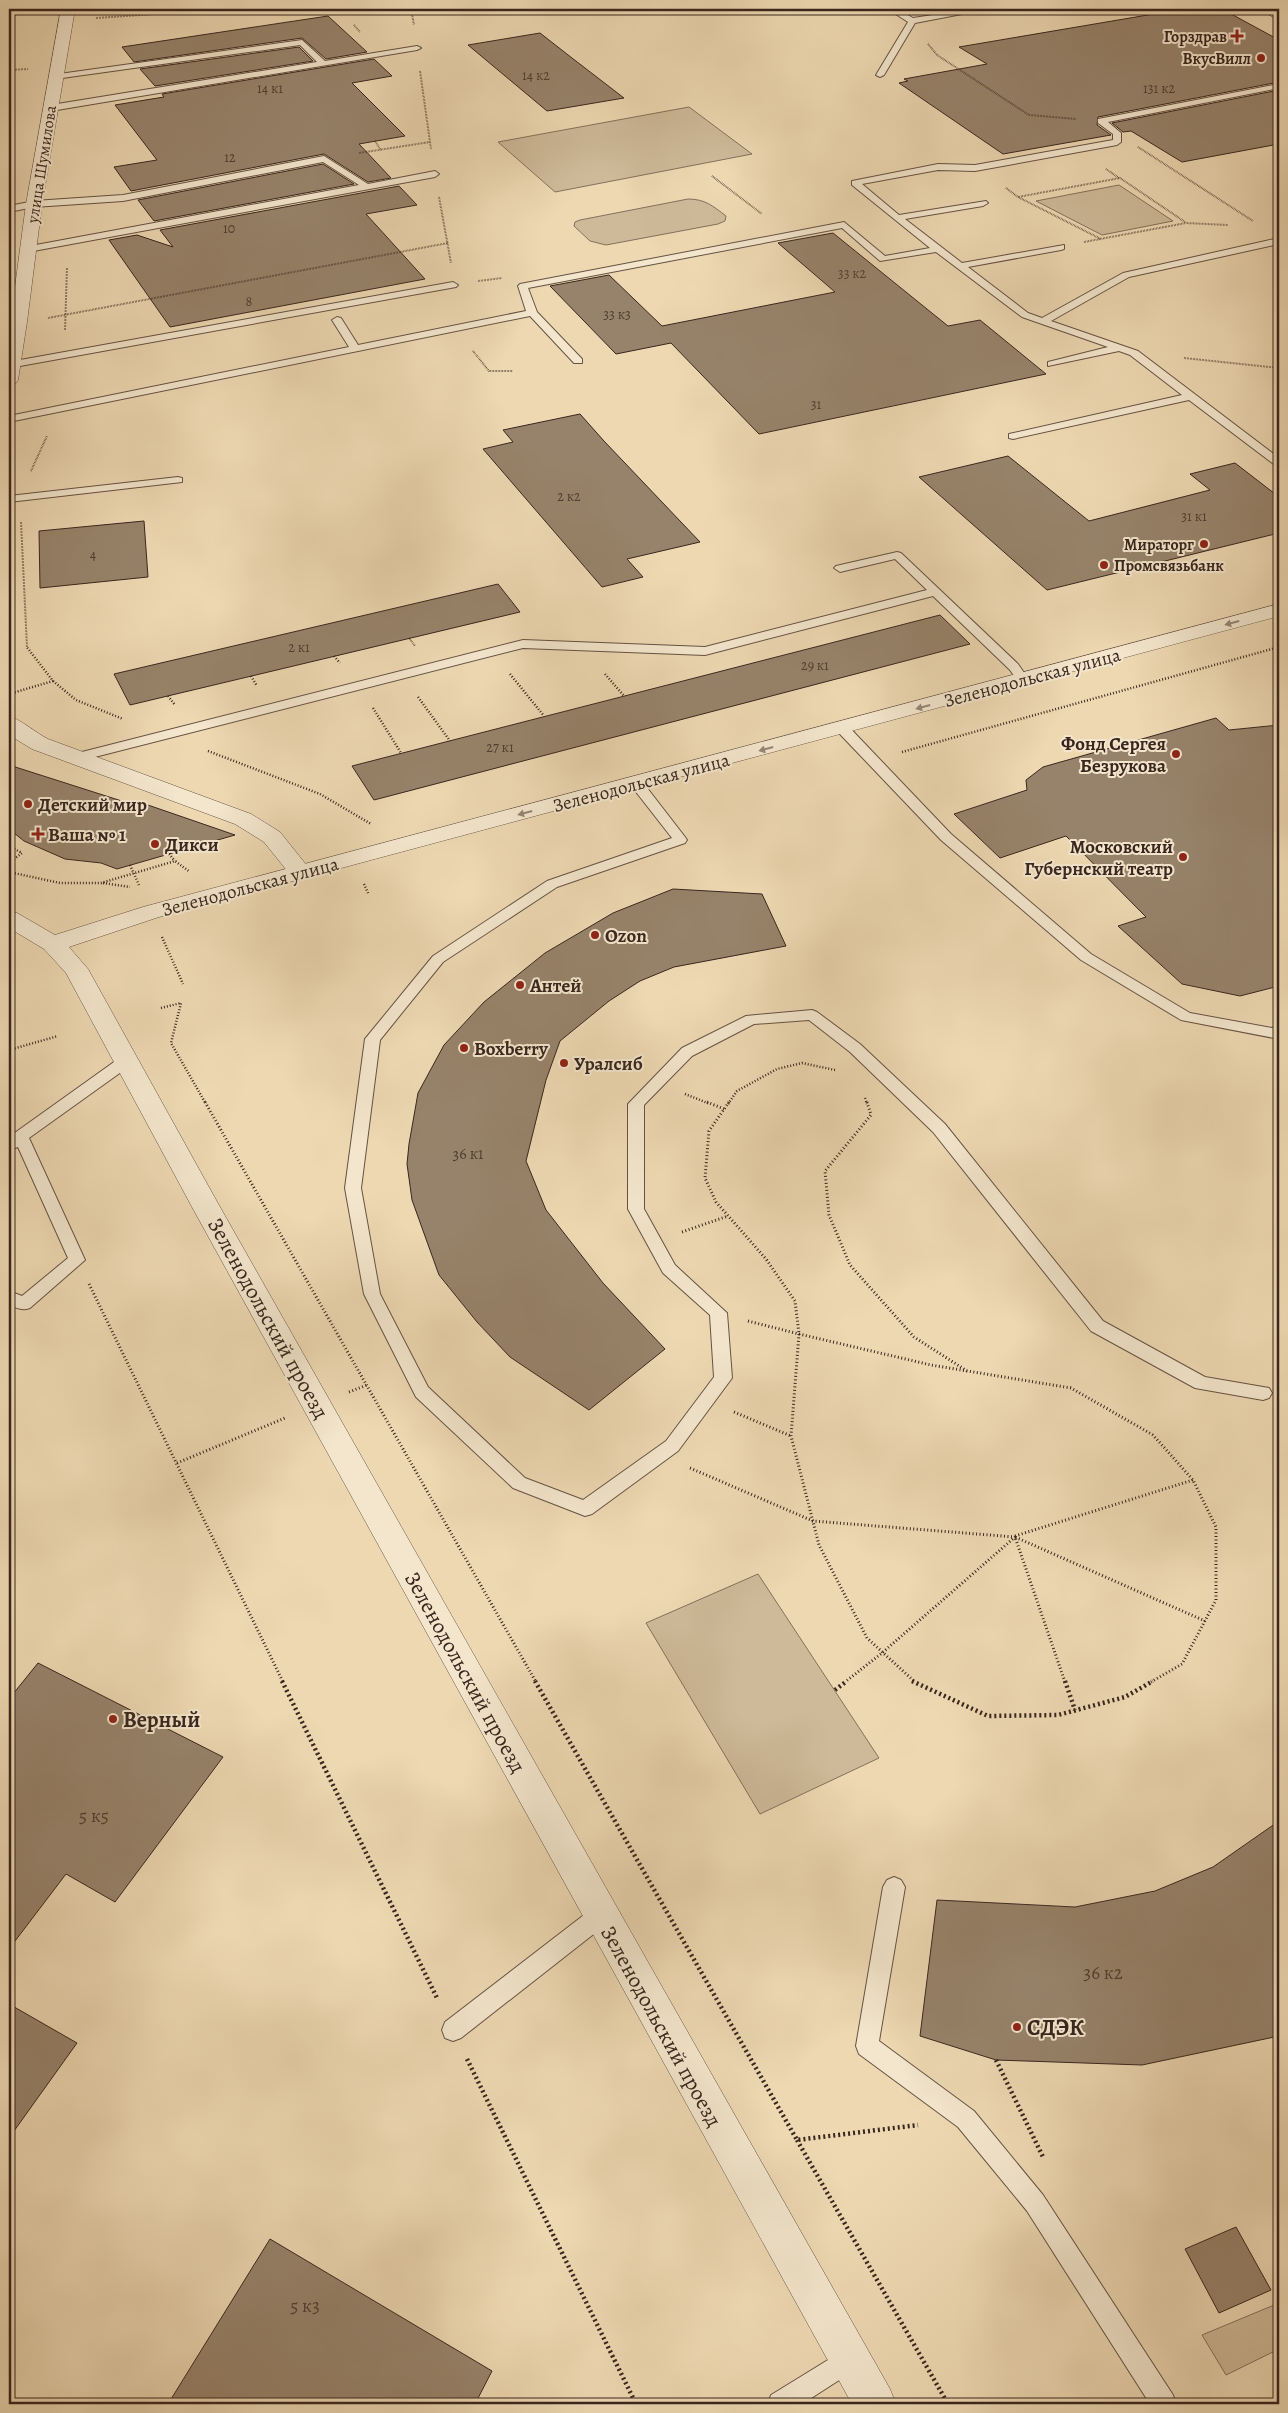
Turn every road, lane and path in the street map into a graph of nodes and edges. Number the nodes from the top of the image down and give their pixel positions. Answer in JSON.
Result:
{"nodes":[{"id":1,"x":229,"y":9,"type":"edge"},
{"id":2,"x":411,"y":9,"type":"edge"},
{"id":3,"x":892,"y":9,"type":"edge"},
{"id":4,"x":984,"y":9,"type":"edge"},
{"id":5,"x":1266,"y":9,"type":"edge"},
{"id":6,"x":67,"y":15,"type":"edge"},
{"id":7,"x":1279,"y":16,"type":"edge"},
{"id":8,"x":912,"y":21,"type":"junction"},
{"id":9,"x":354,"y":25,"type":"dead end"},
{"id":10,"x":360,"y":32,"type":"dead end"},
{"id":11,"x":417,"y":48,"type":"junction"},
{"id":12,"x":323,"y":63,"type":"junction"},
{"id":13,"x":880,"y":75,"type":"dead end"},
{"id":14,"x":55,"y":77,"type":"junction"},
{"id":15,"x":1279,"y":86,"type":"edge"},
{"id":16,"x":51,"y":108,"type":"junction"},
{"id":17,"x":1101,"y":121,"type":"junction"},
{"id":18,"x":1117,"y":133,"type":"junction"},
{"id":19,"x":375,"y":141,"type":"dead end"},
{"id":20,"x":430,"y":142,"type":"junction"},
{"id":21,"x":381,"y":150,"type":"junction"},
{"id":22,"x":324,"y":159,"type":"junction"},
{"id":23,"x":977,"y":168,"type":"junction"},
{"id":24,"x":435,"y":174,"type":"junction"},
{"id":25,"x":712,"y":176,"type":"dead end"},
{"id":26,"x":366,"y":186,"type":"junction"},
{"id":27,"x":1018,"y":197,"type":"junction"},
{"id":28,"x":983,"y":203,"type":"dead end"},
{"id":29,"x":34,"y":204,"type":"junction"},
{"id":30,"x":9,"y":208,"type":"edge"},
{"id":31,"x":765,"y":217,"type":"dead end"},
{"id":32,"x":897,"y":218,"type":"junction"},
{"id":33,"x":1254,"y":222,"type":"dead end"},
{"id":34,"x":1186,"y":223,"type":"junction"},
{"id":35,"x":1233,"y":226,"type":"dead end"},
{"id":36,"x":1101,"y":239,"type":"junction"},
{"id":37,"x":1279,"y":241,"type":"edge"},
{"id":38,"x":448,"y":243,"type":"junction"},
{"id":39,"x":1061,"y":247,"type":"joint"},
{"id":40,"x":28,"y":249,"type":"junction"},
{"id":41,"x":938,"y":249,"type":"junction"},
{"id":42,"x":961,"y":266,"type":"junction"},
{"id":43,"x":453,"y":285,"type":"joint"},
{"id":44,"x":532,"y":313,"type":"junction"},
{"id":45,"x":337,"y":320,"type":"dead end"},
{"id":46,"x":1044,"y":321,"type":"junction"},
{"id":47,"x":19,"y":322,"type":"junction"},
{"id":48,"x":457,"y":330,"type":"junction"},
{"id":49,"x":1119,"y":348,"type":"junction"},
{"id":50,"x":356,"y":350,"type":"junction"},
{"id":51,"x":1134,"y":353,"type":"junction"},
{"id":52,"x":578,"y":361,"type":"dead end"},
{"id":53,"x":1052,"y":364,"type":"dead end"},
{"id":54,"x":1279,"y":368,"type":"edge"},
{"id":55,"x":10,"y":370,"type":"edge"},
{"id":56,"x":513,"y":371,"type":"dead end"},
{"id":57,"x":1191,"y":396,"type":"junction"},
{"id":58,"x":9,"y":419,"type":"edge"},
{"id":59,"x":1014,"y":436,"type":"dead end"},
{"id":60,"x":1279,"y":463,"type":"edge"},
{"id":61,"x":178,"y":480,"type":"dead end"},
{"id":62,"x":9,"y":499,"type":"edge"},
{"id":63,"x":840,"y":568,"type":"dead end"},
{"id":64,"x":935,"y":592,"type":"junction"},
{"id":65,"x":1279,"y":610,"type":"edge"},
{"id":66,"x":1279,"y":647,"type":"edge"},
{"id":67,"x":492,"y":652,"type":"junction"},
{"id":68,"x":402,"y":675,"type":"junction"},
{"id":69,"x":1023,"y":680,"type":"junction"},
{"id":70,"x":53,"y":681,"type":"dead end"},
{"id":71,"x":359,"y":686,"type":"junction"},
{"id":72,"x":544,"y":716,"type":"dead end"},
{"id":73,"x":9,"y":723,"type":"edge"},
{"id":74,"x":842,"y":728,"type":"junction"},
{"id":75,"x":166,"y":735,"type":"junction"},
{"id":76,"x":450,"y":741,"type":"dead end"},
{"id":77,"x":401,"y":753,"type":"dead end"},
{"id":78,"x":74,"y":758,"type":"junction"},
{"id":79,"x":872,"y":760,"type":"junction"},
{"id":80,"x":636,"y":784,"type":"junction"},
{"id":81,"x":372,"y":824,"type":"dead end"},
{"id":82,"x":9,"y":846,"type":"edge"},
{"id":83,"x":169,"y":854,"type":"dead end"},
{"id":84,"x":175,"y":861,"type":"junction"},
{"id":85,"x":9,"y":864,"type":"edge"},
{"id":86,"x":130,"y":866,"type":"dead end"},
{"id":87,"x":9,"y":872,"type":"edge"},
{"id":88,"x":300,"y":872,"type":"junction"},
{"id":89,"x":134,"y":873,"type":"junction"},
{"id":90,"x":197,"y":878,"type":"dead end"},
{"id":91,"x":142,"y":891,"type":"dead end"},
{"id":92,"x":9,"y":918,"type":"edge"},
{"id":93,"x":161,"y":934,"type":"dead end"},
{"id":94,"x":53,"y":944,"type":"junction"},
{"id":95,"x":182,"y":984,"type":"dead end"},
{"id":96,"x":160,"y":1008,"type":"dead end"},
{"id":97,"x":1279,"y":1030,"type":"edge"},
{"id":98,"x":58,"y":1036,"type":"dead end"},
{"id":99,"x":9,"y":1050,"type":"edge"},
{"id":100,"x":126,"y":1061,"type":"junction"},
{"id":101,"x":836,"y":1071,"type":"dead end"},
{"id":102,"x":657,"y":1083,"type":"junction"},
{"id":103,"x":862,"y":1090,"type":"dead end"},
{"id":104,"x":724,"y":1109,"type":"junction"},
{"id":105,"x":15,"y":1141,"type":"edge"},
{"id":106,"x":728,"y":1216,"type":"junction"},
{"id":107,"x":654,"y":1242,"type":"junction"},
{"id":108,"x":78,"y":1260,"type":"junction"},
{"id":109,"x":9,"y":1297,"type":"edge"},
{"id":110,"x":718,"y":1313,"type":"junction"},
{"id":111,"x":800,"y":1334,"type":"junction"},
{"id":112,"x":967,"y":1371,"type":"junction"},
{"id":113,"x":367,"y":1385,"type":"junction"},
{"id":114,"x":1263,"y":1393,"type":"dead end"},
{"id":115,"x":706,"y":1401,"type":"junction"},
{"id":116,"x":317,"y":1405,"type":"junction"},
{"id":117,"x":791,"y":1436,"type":"junction"},
{"id":118,"x":660,"y":1454,"type":"junction"},
{"id":119,"x":177,"y":1463,"type":"junction"},
{"id":120,"x":1193,"y":1480,"type":"junction"},
{"id":121,"x":813,"y":1521,"type":"junction"},
{"id":122,"x":1014,"y":1536,"type":"junction"},
{"id":123,"x":1205,"y":1621,"type":"junction"},
{"id":124,"x":882,"y":1653,"type":"junction"},
{"id":125,"x":835,"y":1690,"type":"dead end"},
{"id":126,"x":1075,"y":1710,"type":"junction"},
{"id":127,"x":894,"y":1887,"type":"dead end"},
{"id":128,"x":601,"y":1916,"type":"junction"},
{"id":129,"x":453,"y":2030,"type":"junction"},
{"id":130,"x":996,"y":2060,"type":"dead end"},
{"id":131,"x":966,"y":2119,"type":"junction"},
{"id":132,"x":796,"y":2140,"type":"junction"},
{"id":133,"x":1048,"y":2168,"type":"dead end"},
{"id":134,"x":849,"y":2359,"type":"junction"},
{"id":135,"x":636,"y":2404,"type":"edge"},
{"id":136,"x":780,"y":2404,"type":"edge"},
{"id":137,"x":875,"y":2404,"type":"edge"},
{"id":138,"x":948,"y":2404,"type":"edge"},
{"id":139,"x":1164,"y":2404,"type":"edge"}],
"edges":[{"from":1,"to":6,"type":"path"},
{"from":2,"to":11,"type":"path"},
{"from":3,"to":8,"type":"lane"},
{"from":4,"to":8,"type":"lane"},
{"from":5,"to":7,"type":"street"},
{"from":6,"to":14,"type":"street","name":"улица Шумилова"},
{"from":8,"to":13,"type":"lane"},
{"from":8,"to":17,"type":"path"},
{"from":9,"to":10,"type":"path"},
{"from":11,"to":12,"type":"lane"},
{"from":11,"to":20,"type":"path"},
{"from":12,"to":14,"type":"lane"},
{"from":12,"to":16,"type":"lane"},
{"from":14,"to":16,"type":"street","name":"улица Шумилова"},
{"from":15,"to":17,"type":"lane"},
{"from":16,"to":29,"type":"street","name":"улица Шумилова"},
{"from":17,"to":18,"type":"lane"},
{"from":18,"to":23,"type":"lane"},
{"from":18,"to":33,"type":"path"},
{"from":19,"to":21,"type":"path"},
{"from":20,"to":21,"type":"path"},
{"from":20,"to":24,"type":"path"},
{"from":21,"to":22,"type":"path"},
{"from":22,"to":26,"type":"lane"},
{"from":22,"to":29,"type":"lane"},
{"from":23,"to":27,"type":"path"},
{"from":23,"to":32,"type":"lane"},
{"from":24,"to":26,"type":"lane"},
{"from":24,"to":38,"type":"path"},
{"from":25,"to":31,"type":"path"},
{"from":26,"to":40,"type":"lane"},
{"from":27,"to":34,"type":"path"},
{"from":27,"to":36,"type":"path"},
{"from":28,"to":32,"type":"lane"},
{"from":29,"to":30,"type":"lane"},
{"from":29,"to":40,"type":"street","name":"улица Шумилова"},
{"from":32,"to":41,"type":"lane"},
{"from":34,"to":35,"type":"path"},
{"from":34,"to":36,"type":"path"},
{"from":36,"to":39,"type":"path"},
{"from":37,"to":46,"type":"lane"},
{"from":38,"to":43,"type":"path"},
{"from":38,"to":47,"type":"path"},
{"from":39,"to":42,"type":"lane"},
{"from":40,"to":47,"type":"street","name":"улица Шумилова"},
{"from":41,"to":42,"type":"lane"},
{"from":41,"to":44,"type":"lane"},
{"from":42,"to":46,"type":"lane"},
{"from":43,"to":55,"type":"lane"},
{"from":44,"to":48,"type":"lane"},
{"from":44,"to":52,"type":"lane"},
{"from":45,"to":50,"type":"lane"},
{"from":46,"to":49,"type":"lane"},
{"from":47,"to":55,"type":"street","name":"улица Шумилова"},
{"from":48,"to":50,"type":"lane"},
{"from":48,"to":56,"type":"path"},
{"from":49,"to":51,"type":"lane"},
{"from":49,"to":53,"type":"lane"},
{"from":50,"to":58,"type":"lane"},
{"from":51,"to":54,"type":"path"},
{"from":51,"to":57,"type":"lane"},
{"from":57,"to":59,"type":"lane"},
{"from":57,"to":60,"type":"lane"},
{"from":61,"to":62,"type":"lane"},
{"from":63,"to":64,"type":"lane"},
{"from":64,"to":67,"type":"lane"},
{"from":64,"to":69,"type":"lane"},
{"from":65,"to":69,"type":"street","name":"Зеленодольская улица","one_way":true},
{"from":66,"to":79,"type":"path"},
{"from":67,"to":68,"type":"lane"},
{"from":67,"to":72,"type":"path"},
{"from":68,"to":71,"type":"lane"},
{"from":68,"to":76,"type":"path"},
{"from":69,"to":74,"type":"street","name":"Зеленодольская улица","one_way":true},
{"from":70,"to":75,"type":"path"},
{"from":71,"to":75,"type":"lane"},
{"from":71,"to":77,"type":"path"},
{"from":73,"to":78,"type":"street"},
{"from":74,"to":79,"type":"lane"},
{"from":74,"to":80,"type":"street","name":"Зеленодольская улица","one_way":true},
{"from":75,"to":78,"type":"lane"},
{"from":75,"to":81,"type":"path"},
{"from":78,"to":88,"type":"street"},
{"from":79,"to":97,"type":"lane"},
{"from":80,"to":88,"type":"street","name":"Зеленодольская улица","one_way":true},
{"from":80,"to":118,"type":"lane"},
{"from":82,"to":85,"type":"path"},
{"from":83,"to":84,"type":"path"},
{"from":84,"to":89,"type":"path"},
{"from":84,"to":90,"type":"path"},
{"from":86,"to":89,"type":"path"},
{"from":87,"to":89,"type":"path"},
{"from":88,"to":94,"type":"street","name":"Зеленодольская улица"},
{"from":89,"to":91,"type":"path"},
{"from":92,"to":94,"type":"street"},
{"from":93,"to":95,"type":"path"},
{"from":94,"to":100,"type":"street","name":"Зеленодольский проезд"},
{"from":96,"to":113,"type":"path"},
{"from":98,"to":99,"type":"path"},
{"from":100,"to":105,"type":"lane"},
{"from":100,"to":116,"type":"street","name":"Зеленодольский проезд"},
{"from":101,"to":104,"type":"path"},
{"from":102,"to":104,"type":"path"},
{"from":102,"to":107,"type":"lane"},
{"from":102,"to":114,"type":"lane"},
{"from":103,"to":112,"type":"path"},
{"from":104,"to":106,"type":"path"},
{"from":105,"to":108,"type":"lane"},
{"from":106,"to":107,"type":"path"},
{"from":106,"to":111,"type":"path"},
{"from":107,"to":110,"type":"lane"},
{"from":108,"to":109,"type":"lane"},
{"from":108,"to":119,"type":"path"},
{"from":110,"to":111,"type":"path"},
{"from":110,"to":115,"type":"lane"},
{"from":111,"to":112,"type":"path"},
{"from":111,"to":117,"type":"path"},
{"from":112,"to":120,"type":"path"},
{"from":113,"to":116,"type":"path"},
{"from":113,"to":132,"type":"path"},
{"from":115,"to":117,"type":"path"},
{"from":115,"to":118,"type":"lane"},
{"from":116,"to":119,"type":"path"},
{"from":116,"to":128,"type":"street","name":"Зеленодольский проезд"},
{"from":117,"to":121,"type":"path"},
{"from":118,"to":121,"type":"path"},
{"from":119,"to":129,"type":"path"},
{"from":120,"to":122,"type":"path"},
{"from":120,"to":123,"type":"path"},
{"from":121,"to":122,"type":"path"},
{"from":121,"to":124,"type":"path"},
{"from":122,"to":123,"type":"path"},
{"from":122,"to":124,"type":"path"},
{"from":122,"to":126,"type":"path"},
{"from":123,"to":126,"type":"path"},
{"from":124,"to":125,"type":"path"},
{"from":124,"to":126,"type":"path"},
{"from":127,"to":131,"type":"lane"},
{"from":128,"to":129,"type":"lane"},
{"from":128,"to":134,"type":"street","name":"Зеленодольский проезд"},
{"from":129,"to":135,"type":"path"},
{"from":130,"to":133,"type":"path"},
{"from":131,"to":132,"type":"path"},
{"from":131,"to":139,"type":"lane"},
{"from":132,"to":138,"type":"path"},
{"from":134,"to":136,"type":"lane"},
{"from":134,"to":137,"type":"street","name":"Зеленодольский проезд"}]}
